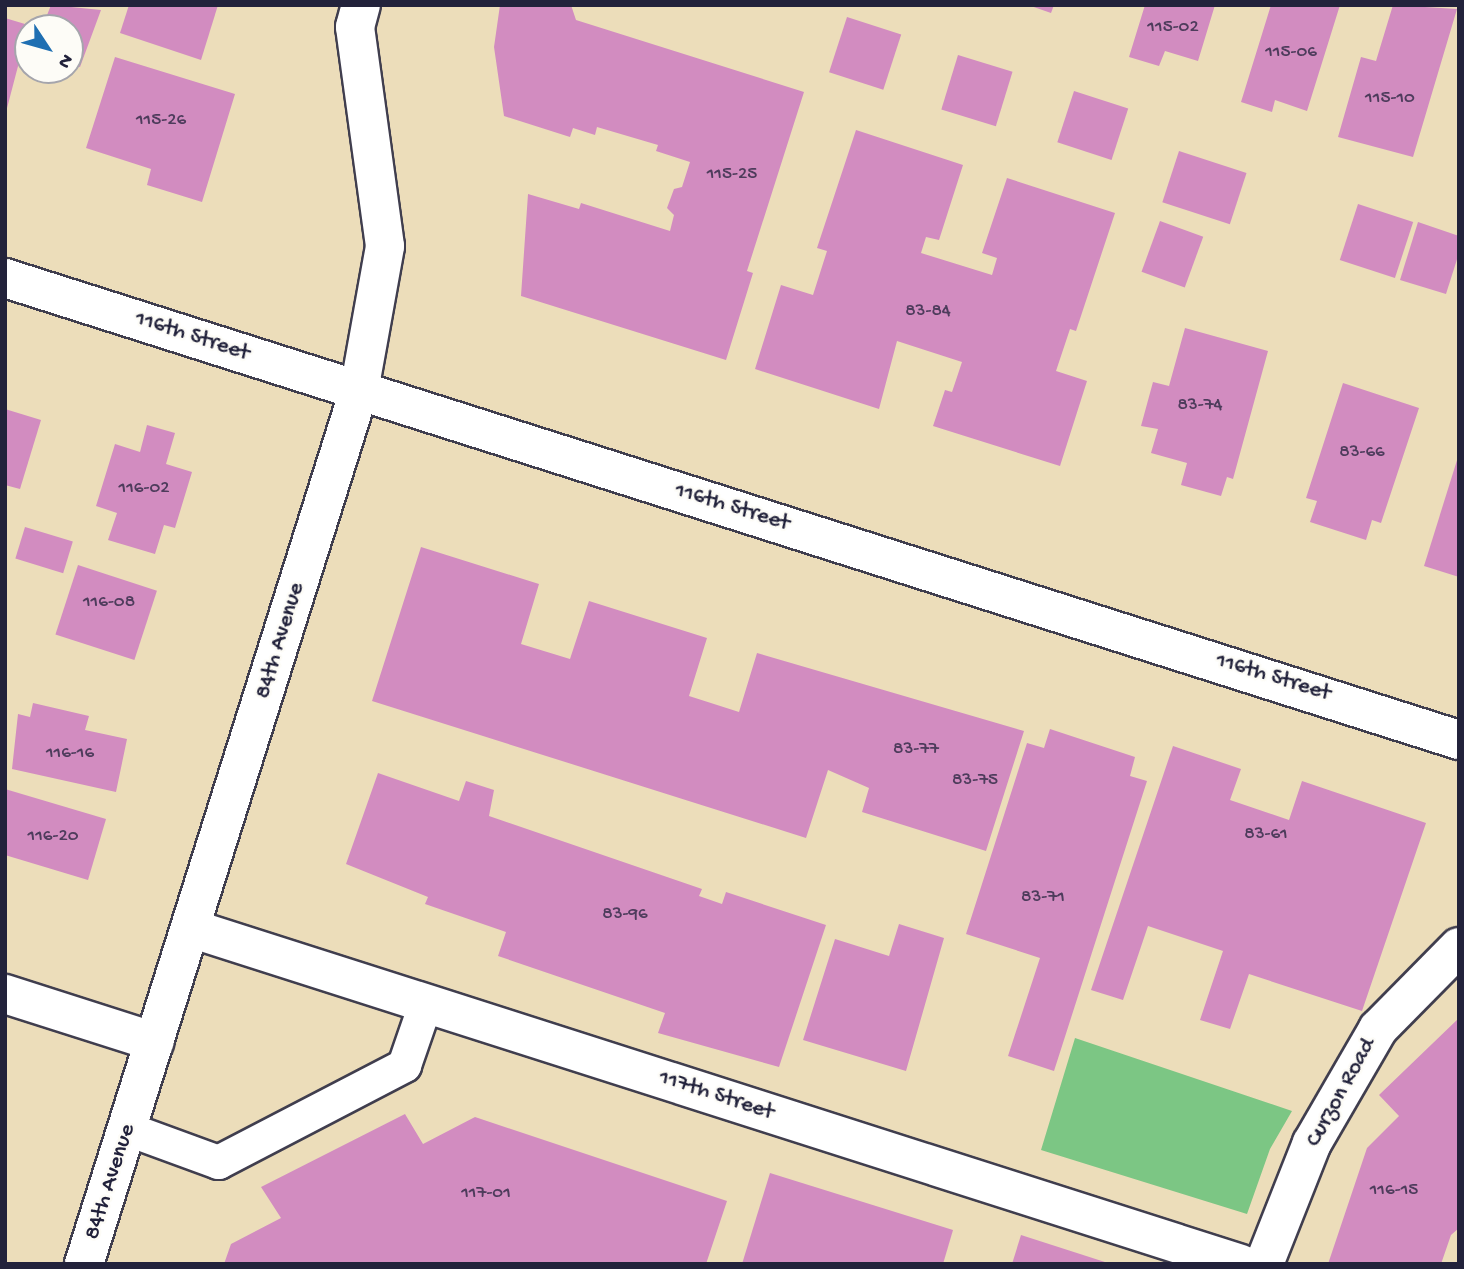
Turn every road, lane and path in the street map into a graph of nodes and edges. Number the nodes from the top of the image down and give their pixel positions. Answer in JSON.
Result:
{"nodes":[{"id":1,"x":361,"y":5,"type":"edge"},
{"id":2,"x":5,"y":278,"type":"edge"},
{"id":3,"x":359,"y":391,"type":"junction"},
{"id":4,"x":1459,"y":740,"type":"edge"},
{"id":5,"x":190,"y":928,"type":"junction"},
{"id":6,"x":1459,"y":947,"type":"edge"},
{"id":7,"x":5,"y":994,"type":"edge"},
{"id":8,"x":425,"y":1003,"type":"junction"},
{"id":9,"x":155,"y":1042,"type":"junction"},
{"id":10,"x":128,"y":1129,"type":"junction"},
{"id":11,"x":84,"y":1264,"type":"edge"},
{"id":12,"x":1241,"y":1264,"type":"edge"},
{"id":13,"x":1264,"y":1264,"type":"edge"}],
"edges":[{"from":1,"to":3,"type":"street","name":"84th Avenue"},
{"from":2,"to":3,"type":"street","name":"116th Street"},
{"from":3,"to":4,"type":"street","name":"116th Street"},
{"from":3,"to":5,"type":"street","name":"84th Avenue"},
{"from":5,"to":8,"type":"street","name":"117th Street"},
{"from":5,"to":9,"type":"street","name":"84th Avenue"},
{"from":6,"to":13,"type":"street","name":"Curzon Road"},
{"from":7,"to":9,"type":"street"},
{"from":8,"to":10,"type":"lane"},
{"from":8,"to":12,"type":"street","name":"117th Street"},
{"from":9,"to":10,"type":"street","name":"84th Avenue"},
{"from":10,"to":11,"type":"street","name":"84th Avenue"}]}
